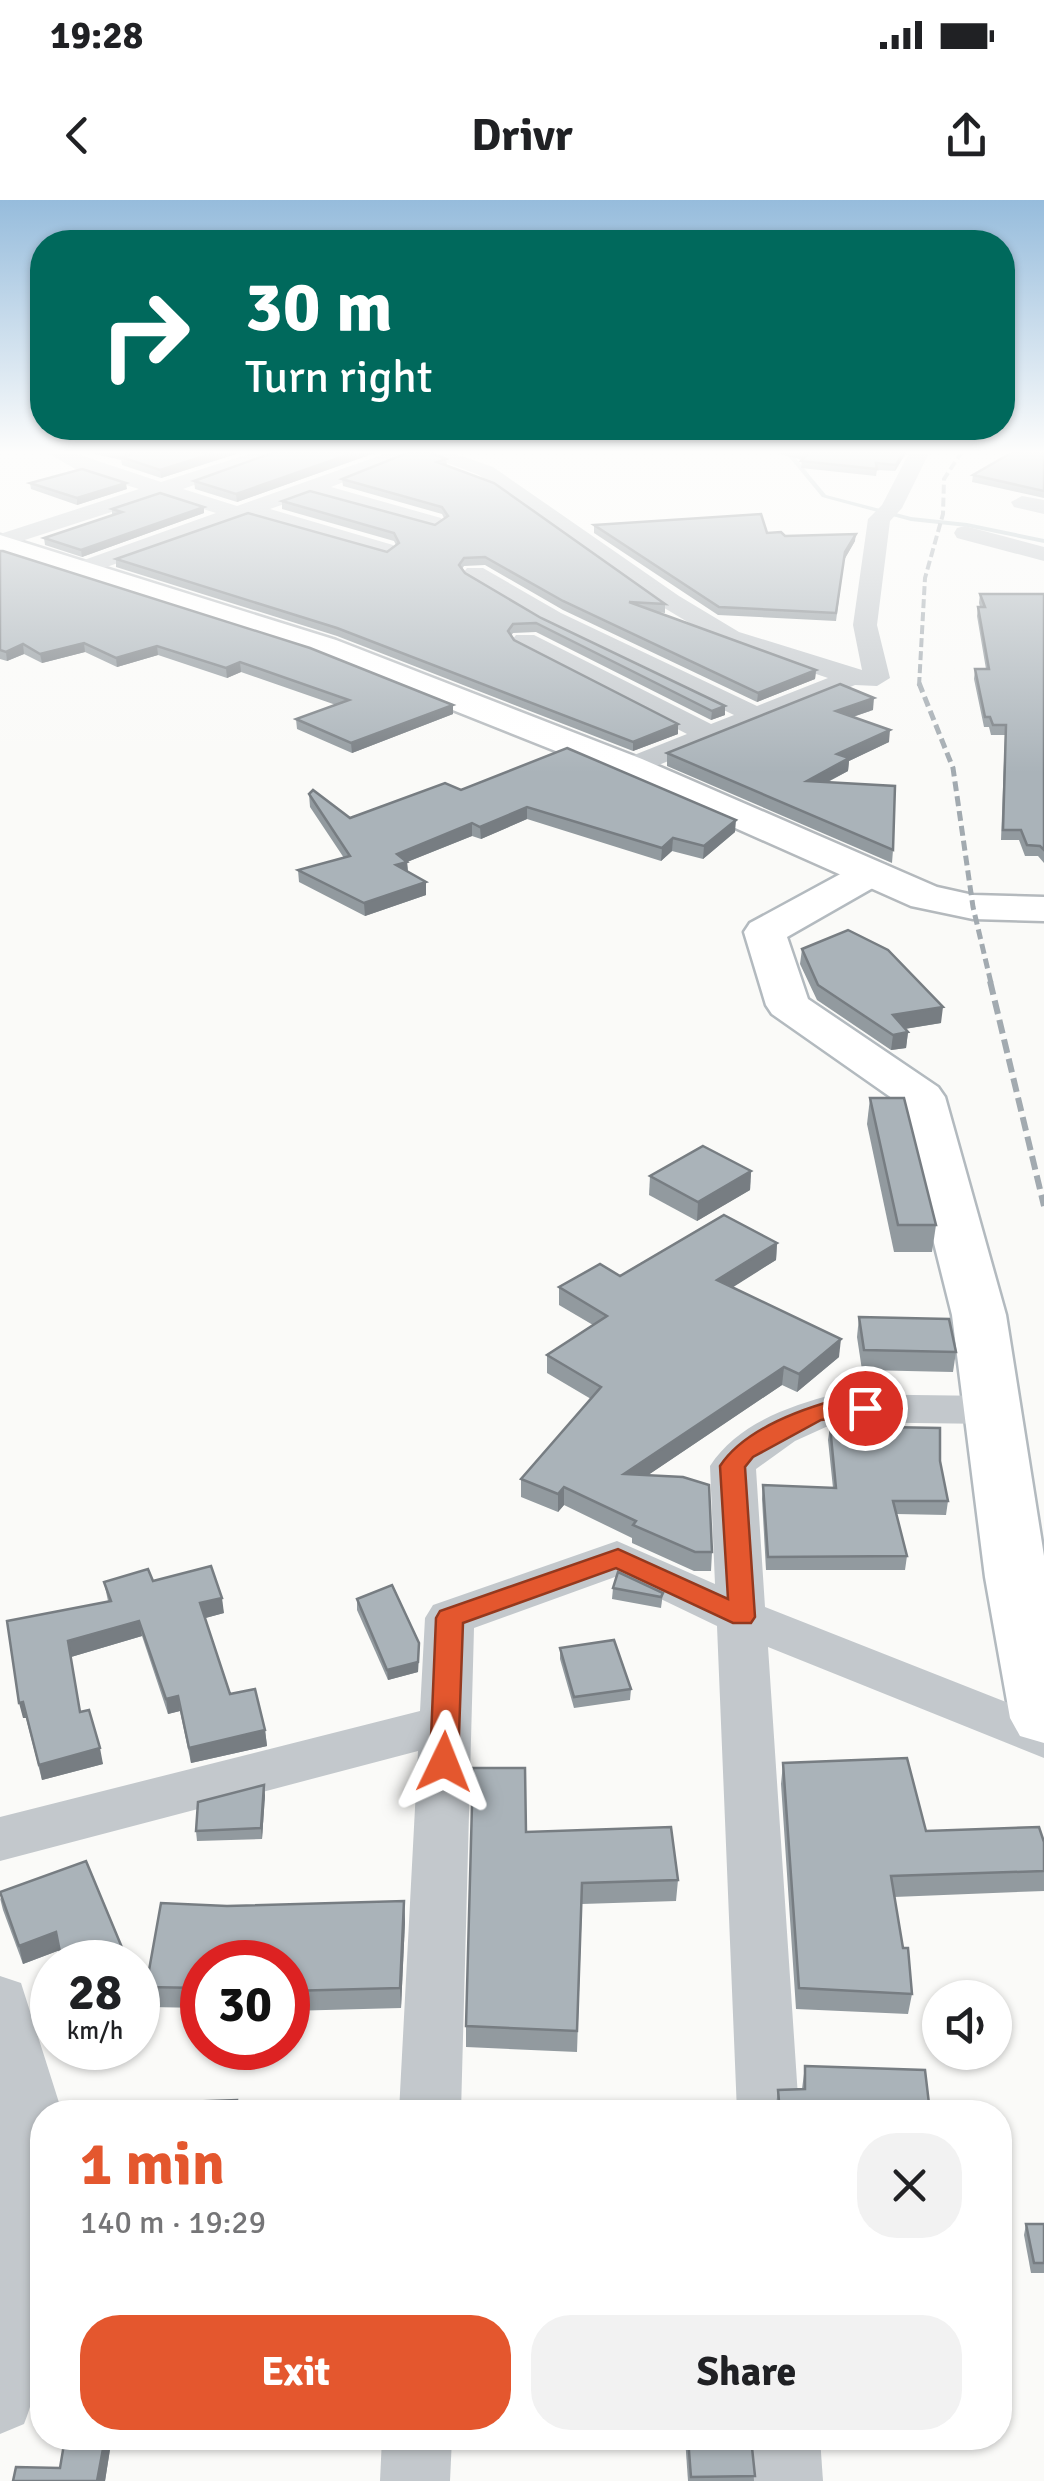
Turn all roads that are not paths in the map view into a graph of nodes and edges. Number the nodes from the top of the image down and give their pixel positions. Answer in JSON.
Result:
{"nodes":[{"id":1,"x":48,"y":559,"type":"edge"},
{"id":2,"x":107,"y":559,"type":"edge"},
{"id":3,"x":611,"y":559,"type":"edge"},
{"id":4,"x":876,"y":559,"type":"edge"},
{"id":5,"x":78,"y":570,"type":"junction"},
{"id":6,"x":475,"y":573,"type":"edge"},
{"id":7,"x":525,"y":640,"type":"edge"},
{"id":8,"x":852,"y":677,"type":"junction"},
{"id":9,"x":757,"y":716,"type":"junction"},
{"id":10,"x":710,"y":735,"type":"junction"},
{"id":11,"x":629,"y":768,"type":"junction"},
{"id":12,"x":871,"y":873,"type":"junction"},
{"id":13,"x":1044,"y":909,"type":"edge"},
{"id":14,"x":992,"y":1410,"type":"junction"},
{"id":15,"x":742,"y":1617,"type":"junction"},
{"id":16,"x":1044,"y":1718,"type":"edge"},
{"id":17,"x":446,"y":1724,"type":"junction"},
{"id":18,"x":1044,"y":1738,"type":"edge"},
{"id":19,"x":0,"y":1839,"type":"edge"},
{"id":20,"x":0,"y":2001,"type":"edge"},
{"id":21,"x":430,"y":2100,"type":"edge"},
{"id":22,"x":767,"y":2100,"type":"edge"},
{"id":23,"x":30,"y":2109,"type":"edge"},
{"id":24,"x":30,"y":2177,"type":"edge"},
{"id":25,"x":26,"y":2300,"type":"edge"},
{"id":26,"x":0,"y":2400,"type":"edge"},
{"id":27,"x":416,"y":2450,"type":"edge"},
{"id":28,"x":787,"y":2450,"type":"edge"},
{"id":29,"x":415,"y":2481,"type":"edge"},
{"id":30,"x":788,"y":2481,"type":"edge"}],
"edges":[{"from":1,"to":5,"type":"main road"},
{"from":2,"to":5,"type":"street"},
{"from":3,"to":8,"type":"street"},
{"from":4,"to":8,"type":"street"},
{"from":5,"to":11,"type":"main road"},
{"from":6,"to":9,"type":"street"},
{"from":7,"to":10,"type":"street"},
{"from":8,"to":9,"type":"street"},
{"from":9,"to":10,"type":"street"},
{"from":10,"to":11,"type":"street"},
{"from":11,"to":12,"type":"main road"},
{"from":12,"to":13,"type":"main road"},
{"from":12,"to":14,"type":"main road"},
{"from":14,"to":15,"type":"street"},
{"from":14,"to":16,"type":"main road"},
{"from":15,"to":17,"type":"street"},
{"from":15,"to":18,"type":"street"},
{"from":15,"to":22,"type":"street"},
{"from":17,"to":19,"type":"street"},
{"from":17,"to":21,"type":"street"},
{"from":20,"to":23,"type":"street"},
{"from":24,"to":25,"type":"street"},
{"from":25,"to":26,"type":"street"},
{"from":27,"to":29,"type":"street"},
{"from":28,"to":30,"type":"street"}]}
